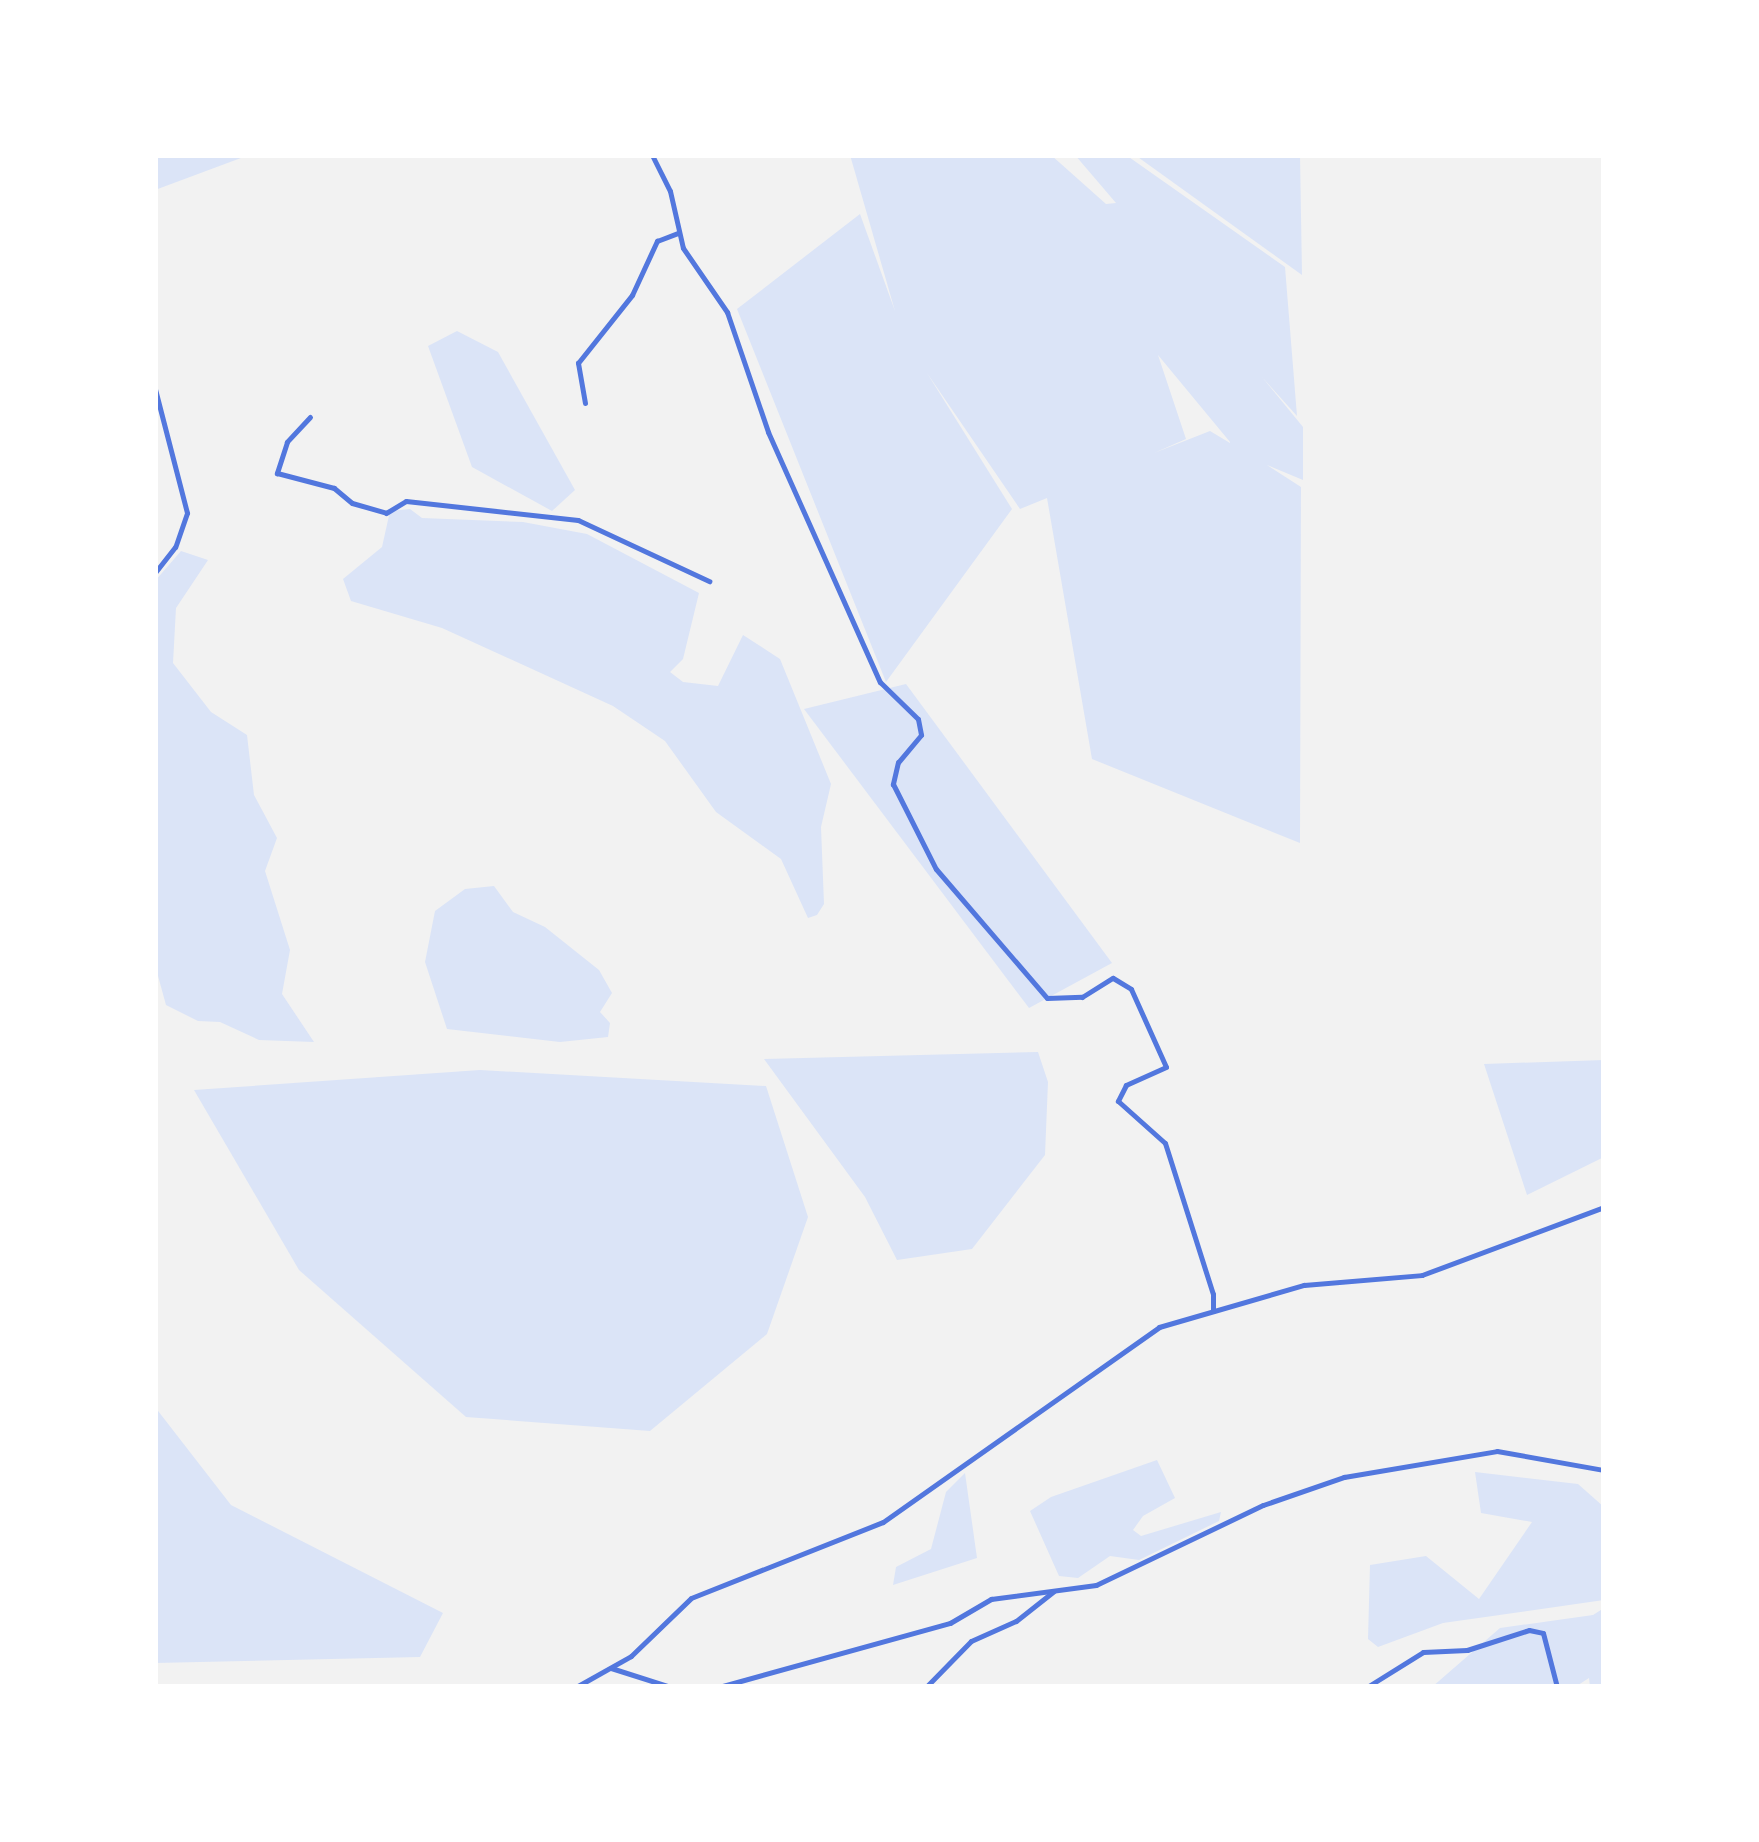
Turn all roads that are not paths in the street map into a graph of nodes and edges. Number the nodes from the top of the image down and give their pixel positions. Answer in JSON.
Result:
{"nodes":[{"id":1,"x":652,"y":155,"type":"edge"},
{"id":2,"x":678,"y":233,"type":"junction"},
{"id":3,"x":155,"y":389,"type":"edge"},
{"id":4,"x":585,"y":403,"type":"dead end"},
{"id":5,"x":310,"y":417,"type":"dead end"},
{"id":6,"x":155,"y":573,"type":"edge"},
{"id":7,"x":709,"y":581,"type":"dead end"},
{"id":8,"x":1604,"y":1206,"type":"edge"},
{"id":9,"x":1213,"y":1312,"type":"junction"},
{"id":10,"x":1604,"y":1470,"type":"edge"},
{"id":11,"x":1056,"y":1590,"type":"junction"},
{"id":12,"x":611,"y":1668,"type":"junction"},
{"id":13,"x":576,"y":1687,"type":"edge"},
{"id":14,"x":671,"y":1687,"type":"edge"},
{"id":15,"x":718,"y":1687,"type":"edge"},
{"id":16,"x":926,"y":1687,"type":"edge"},
{"id":17,"x":1367,"y":1687,"type":"edge"},
{"id":18,"x":1557,"y":1687,"type":"edge"}],
"edges":[{"from":1,"to":2,"type":"street"},
{"from":2,"to":4,"type":"street"},
{"from":2,"to":9,"type":"street"},
{"from":3,"to":6,"type":"street"},
{"from":5,"to":7,"type":"street"},
{"from":8,"to":9,"type":"street"},
{"from":9,"to":12,"type":"street"},
{"from":10,"to":11,"type":"street"},
{"from":11,"to":15,"type":"street"},
{"from":11,"to":16,"type":"street"},
{"from":12,"to":13,"type":"street"},
{"from":12,"to":14,"type":"street"},
{"from":17,"to":18,"type":"street"}]}
